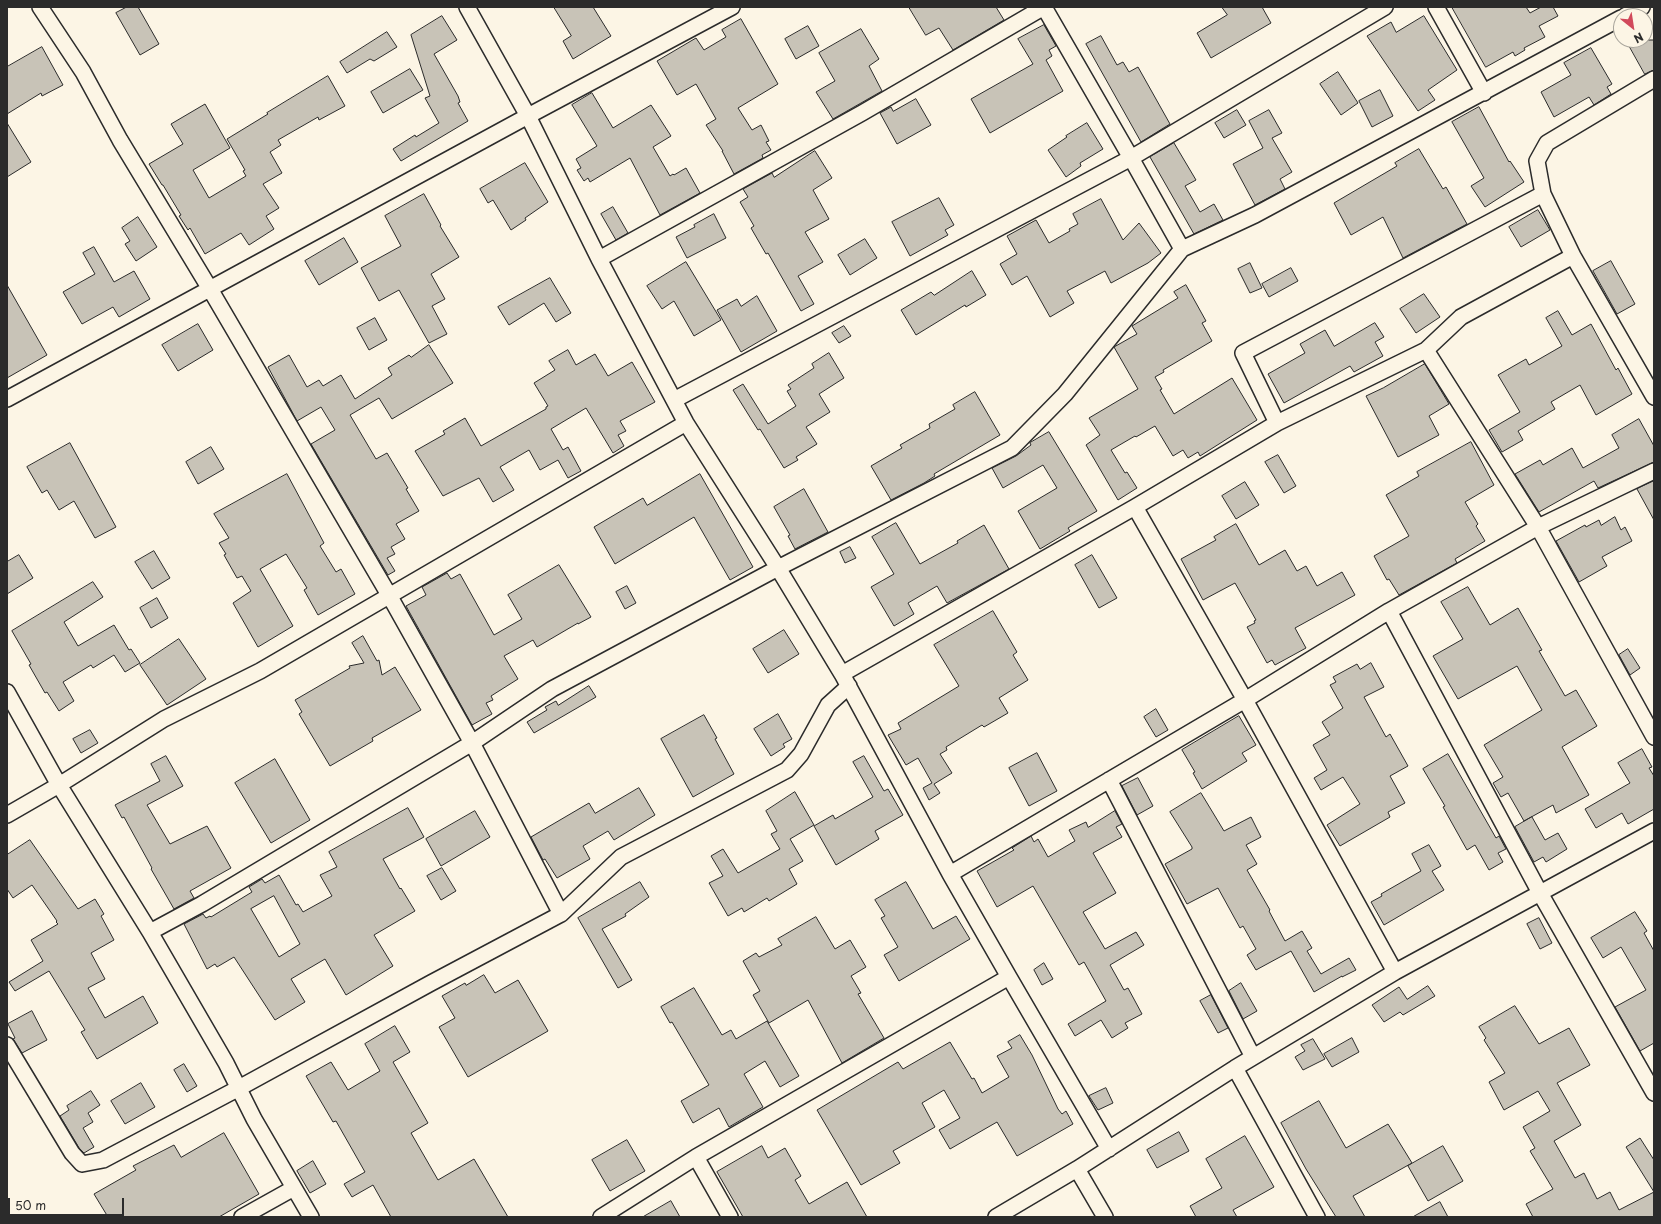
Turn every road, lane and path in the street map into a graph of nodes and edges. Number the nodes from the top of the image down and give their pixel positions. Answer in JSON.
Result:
{"nodes":[{"id":1,"x":40,"y":7,"type":"edge"},
{"id":2,"x":468,"y":7,"type":"edge"},
{"id":3,"x":732,"y":7,"type":"edge"},
{"id":4,"x":1044,"y":7,"type":"edge"},
{"id":5,"x":1385,"y":7,"type":"edge"},
{"id":6,"x":1436,"y":7,"type":"edge"},
{"id":7,"x":1613,"y":22,"type":"edge"},
{"id":8,"x":1654,"y":79,"type":"edge"},
{"id":9,"x":1484,"y":93,"type":"junction"},
{"id":10,"x":528,"y":116,"type":"junction"},
{"id":11,"x":1131,"y":158,"type":"junction"},
{"id":12,"x":1543,"y":194,"type":"junction"},
{"id":13,"x":1182,"y":249,"type":"junction"},
{"id":14,"x":1573,"y":256,"type":"junction"},
{"id":15,"x":599,"y":259,"type":"junction"},
{"id":16,"x":210,"y":289,"type":"junction"},
{"id":17,"x":1426,"y":350,"type":"junction"},
{"id":18,"x":1654,"y":397,"type":"edge"},
{"id":19,"x":7,"y":400,"type":"edge"},
{"id":20,"x":674,"y":400,"type":"junction"},
{"id":21,"x":686,"y":423,"type":"junction"},
{"id":22,"x":1277,"y":423,"type":"junction"},
{"id":23,"x":1654,"y":471,"type":"edge"},
{"id":24,"x":1135,"y":508,"type":"junction"},
{"id":25,"x":1538,"y":527,"type":"junction"},
{"id":26,"x":778,"y":568,"type":"junction"},
{"id":27,"x":388,"y":595,"type":"junction"},
{"id":28,"x":1389,"y":612,"type":"junction"},
{"id":29,"x":846,"y":680,"type":"junction"},
{"id":30,"x":7,"y":692,"type":"edge"},
{"id":31,"x":1245,"y":700,"type":"junction"},
{"id":32,"x":1654,"y":737,"type":"edge"},
{"id":33,"x":472,"y":744,"type":"junction"},
{"id":34,"x":1109,"y":780,"type":"junction"},
{"id":35,"x":59,"y":784,"type":"junction"},
{"id":36,"x":7,"y":815,"type":"edge"},
{"id":37,"x":1654,"y":831,"type":"edge"},
{"id":38,"x":950,"y":874,"type":"junction"},
{"id":39,"x":1540,"y":893,"type":"junction"},
{"id":40,"x":561,"y":914,"type":"junction"},
{"id":41,"x":150,"y":932,"type":"junction"},
{"id":42,"x":1395,"y":972,"type":"junction"},
{"id":43,"x":1009,"y":977,"type":"junction"},
{"id":44,"x":7,"y":1045,"type":"edge"},
{"id":45,"x":1253,"y":1057,"type":"junction"},
{"id":46,"x":1235,"y":1068,"type":"junction"},
{"id":47,"x":239,"y":1088,"type":"junction"},
{"id":48,"x":1654,"y":1093,"type":"edge"},
{"id":49,"x":1110,"y":1149,"type":"junction"},
{"id":50,"x":696,"y":1157,"type":"junction"},
{"id":51,"x":1077,"y":1169,"type":"junction"},
{"id":52,"x":294,"y":1188,"type":"junction"},
{"id":53,"x":242,"y":1217,"type":"edge"},
{"id":54,"x":311,"y":1217,"type":"edge"},
{"id":55,"x":601,"y":1217,"type":"edge"},
{"id":56,"x":730,"y":1217,"type":"edge"},
{"id":57,"x":996,"y":1217,"type":"edge"},
{"id":58,"x":1105,"y":1217,"type":"edge"},
{"id":59,"x":1317,"y":1217,"type":"edge"}],
"edges":[{"from":1,"to":16,"type":"street"},
{"from":2,"to":10,"type":"street"},
{"from":3,"to":10,"type":"street"},
{"from":4,"to":11,"type":"street"},
{"from":4,"to":15,"type":"street"},
{"from":5,"to":11,"type":"street"},
{"from":6,"to":9,"type":"street"},
{"from":7,"to":9,"type":"street"},
{"from":8,"to":12,"type":"street"},
{"from":9,"to":13,"type":"street"},
{"from":10,"to":15,"type":"street"},
{"from":10,"to":16,"type":"street"},
{"from":11,"to":13,"type":"street"},
{"from":11,"to":20,"type":"street"},
{"from":12,"to":14,"type":"street"},
{"from":12,"to":22,"type":"street"},
{"from":13,"to":26,"type":"street"},
{"from":14,"to":17,"type":"street"},
{"from":14,"to":18,"type":"street"},
{"from":15,"to":20,"type":"street"},
{"from":16,"to":19,"type":"street"},
{"from":16,"to":27,"type":"street"},
{"from":17,"to":22,"type":"street"},
{"from":17,"to":25,"type":"street"},
{"from":20,"to":21,"type":"street"},
{"from":21,"to":26,"type":"street"},
{"from":21,"to":27,"type":"street"},
{"from":22,"to":24,"type":"street"},
{"from":23,"to":25,"type":"street"},
{"from":24,"to":29,"type":"street"},
{"from":24,"to":31,"type":"street"},
{"from":25,"to":28,"type":"street"},
{"from":25,"to":32,"type":"street"},
{"from":26,"to":29,"type":"street"},
{"from":26,"to":33,"type":"street"},
{"from":27,"to":33,"type":"street"},
{"from":27,"to":35,"type":"street"},
{"from":28,"to":31,"type":"street"},
{"from":28,"to":39,"type":"street"},
{"from":29,"to":38,"type":"street"},
{"from":29,"to":40,"type":"street"},
{"from":30,"to":35,"type":"street"},
{"from":31,"to":34,"type":"street"},
{"from":31,"to":42,"type":"street"},
{"from":33,"to":40,"type":"street"},
{"from":33,"to":41,"type":"street"},
{"from":34,"to":38,"type":"street"},
{"from":34,"to":45,"type":"street"},
{"from":35,"to":36,"type":"street"},
{"from":35,"to":41,"type":"street"},
{"from":37,"to":39,"type":"street"},
{"from":38,"to":43,"type":"street"},
{"from":39,"to":42,"type":"street"},
{"from":39,"to":48,"type":"street"},
{"from":40,"to":47,"type":"street"},
{"from":41,"to":47,"type":"street"},
{"from":42,"to":45,"type":"street"},
{"from":43,"to":49,"type":"street"},
{"from":43,"to":50,"type":"street"},
{"from":44,"to":47,"type":"street"},
{"from":45,"to":46,"type":"street"},
{"from":46,"to":49,"type":"street"},
{"from":46,"to":59,"type":"street"},
{"from":47,"to":52,"type":"street"},
{"from":49,"to":51,"type":"street"},
{"from":50,"to":55,"type":"street"},
{"from":50,"to":56,"type":"street"},
{"from":51,"to":57,"type":"street"},
{"from":51,"to":58,"type":"street"},
{"from":52,"to":53,"type":"street"},
{"from":52,"to":54,"type":"street"}]}
